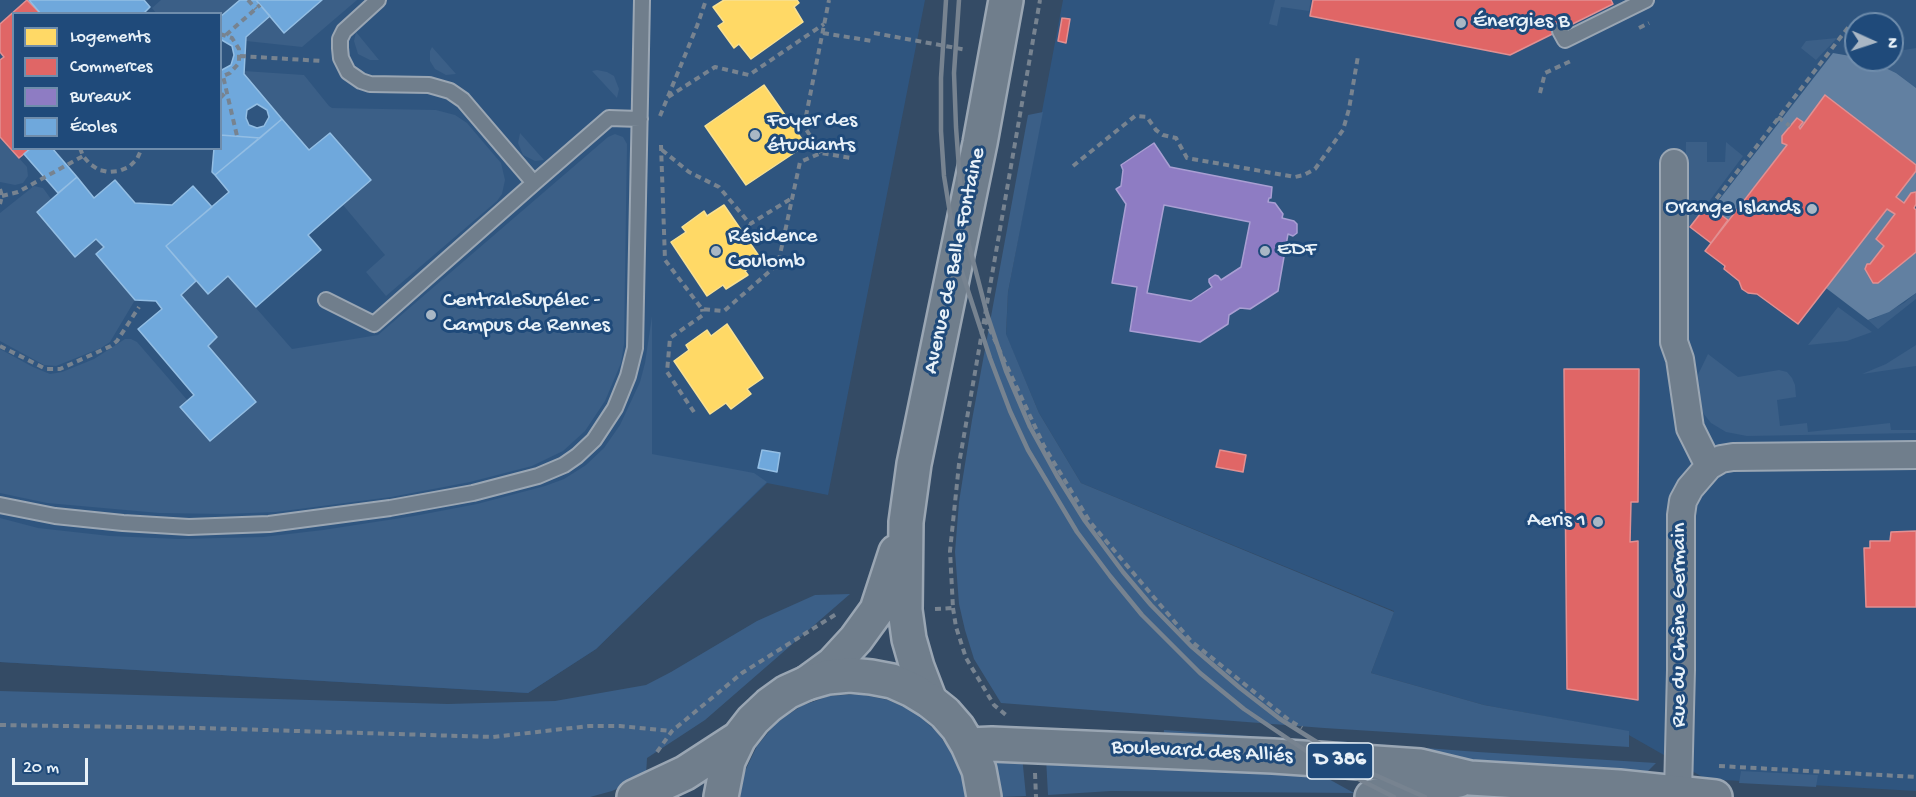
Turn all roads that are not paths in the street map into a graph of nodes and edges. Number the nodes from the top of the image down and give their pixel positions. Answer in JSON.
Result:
{"nodes":[{"id":1,"x":378,"y":0,"type":"edge"},
{"id":2,"x":642,"y":0,"type":"edge"},
{"id":3,"x":1006,"y":0,"type":"edge"},
{"id":4,"x":1646,"y":0,"type":"edge"},
{"id":5,"x":1560,"y":31,"type":"dead end"},
{"id":6,"x":640,"y":117,"type":"junction"},
{"id":7,"x":1674,"y":163,"type":"dead end"},
{"id":8,"x":534,"y":183,"type":"junction"},
{"id":9,"x":326,"y":300,"type":"dead end"},
{"id":10,"x":1916,"y":455,"type":"edge"},
{"id":11,"x":1709,"y":466,"type":"junction"},
{"id":12,"x":0,"y":505,"type":"edge"},
{"id":13,"x":891,"y":610,"type":"junction"},
{"id":14,"x":807,"y":683,"type":"junction"},
{"id":15,"x":930,"y":701,"type":"junction"},
{"id":16,"x":740,"y":738,"type":"junction"},
{"id":17,"x":968,"y":745,"type":"junction"},
{"id":18,"x":1470,"y":778,"type":"junction"},
{"id":19,"x":1678,"y":792,"type":"junction"},
{"id":20,"x":634,"y":797,"type":"edge"},
{"id":21,"x":721,"y":797,"type":"edge"},
{"id":22,"x":984,"y":797,"type":"edge"},
{"id":23,"x":1372,"y":797,"type":"edge"},
{"id":24,"x":1715,"y":797,"type":"edge"}],
"edges":[{"from":1,"to":8,"type":"lane"},
{"from":2,"to":6,"type":"lane"},
{"from":3,"to":13,"type":"main road","name":"Avenue de Belle Fontaine"},
{"from":4,"to":5,"type":"lane"},
{"from":6,"to":8,"type":"lane"},
{"from":6,"to":12,"type":"lane"},
{"from":7,"to":11,"type":"street"},
{"from":8,"to":9,"type":"lane"},
{"from":10,"to":11,"type":"street"},
{"from":11,"to":19,"type":"street","name":"Rue du Chêne Germain"},
{"from":13,"to":14,"type":"main road"},
{"from":13,"to":15,"type":"main road","name":"Avenue de Belle Fontaine"},
{"from":14,"to":15,"type":"main road"},
{"from":14,"to":16,"type":"main road"},
{"from":15,"to":17,"type":"main road"},
{"from":16,"to":20,"type":"main road"},
{"from":16,"to":21,"type":"main road"},
{"from":17,"to":18,"type":"main road","name":"Boulevard des Alliés","number":"D 386"},
{"from":17,"to":22,"type":"main road"},
{"from":18,"to":19,"type":"main road","name":"Boulevard des Alliés","number":"D 386"},
{"from":18,"to":23,"type":"main road","name":"Boulevard des Alliés","number":"D 386"},
{"from":19,"to":24,"type":"main road","name":"Boulevard des Alliés","number":"D 386"}]}
